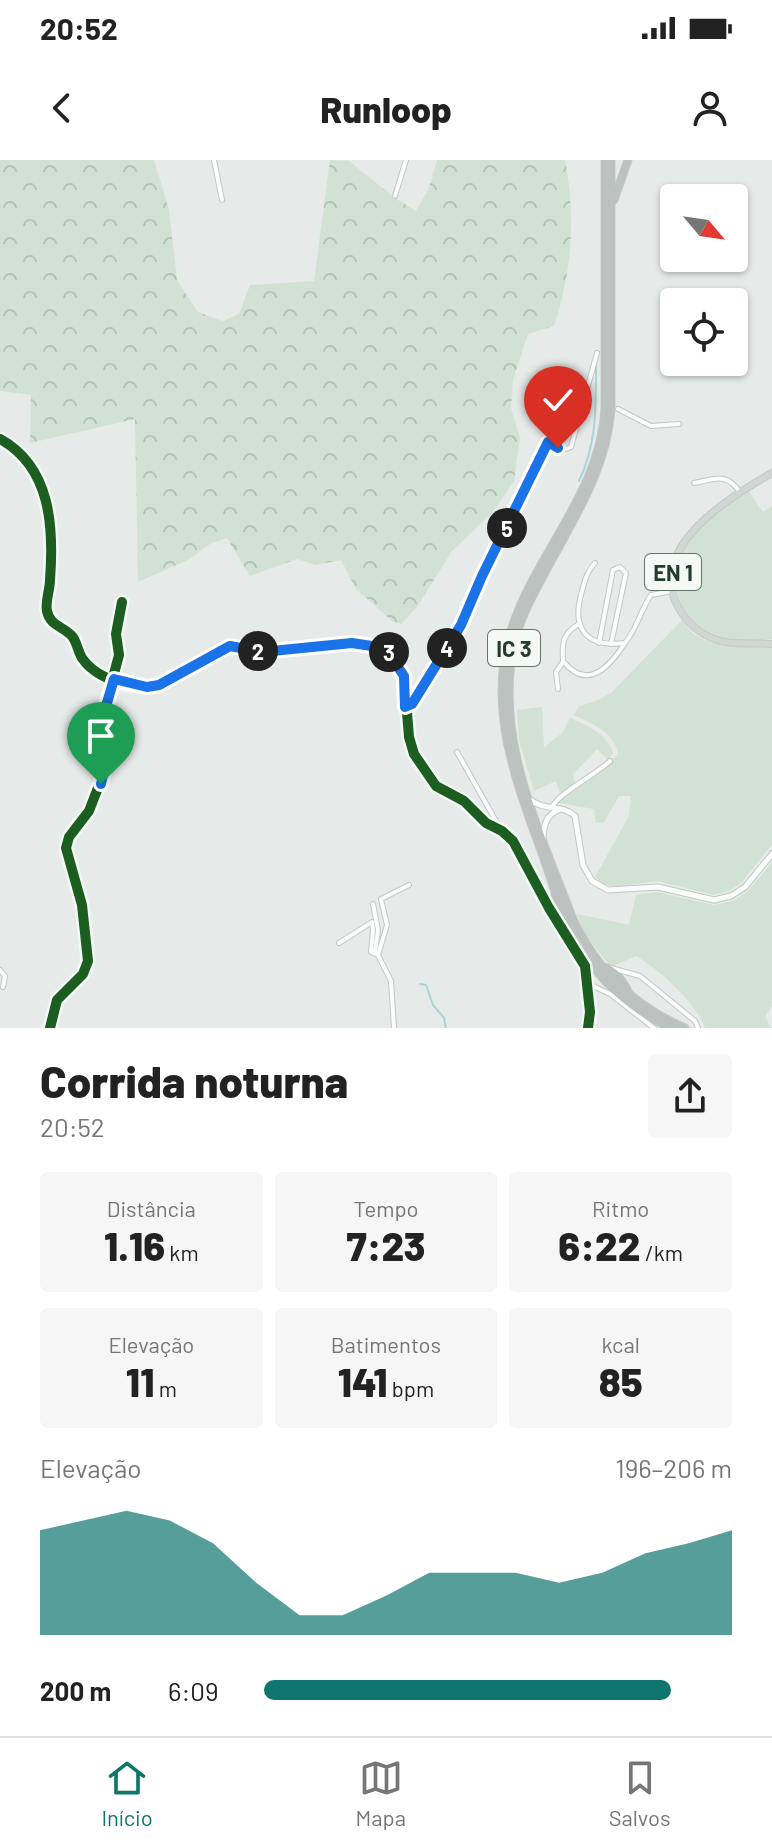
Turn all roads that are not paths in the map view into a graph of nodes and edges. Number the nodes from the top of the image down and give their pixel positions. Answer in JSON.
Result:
{"nodes":[{"id":1,"x":214,"y":160,"type":"edge"},
{"id":2,"x":406,"y":160,"type":"edge"},
{"id":3,"x":607,"y":160,"type":"edge"},
{"id":4,"x":628,"y":160,"type":"edge"},
{"id":5,"x":395,"y":196,"type":"dead end"},
{"id":6,"x":222,"y":200,"type":"dead end"},
{"id":7,"x":611,"y":210,"type":"junction"},
{"id":8,"x":597,"y":353,"type":"dead end"},
{"id":9,"x":618,"y":409,"type":"dead end"},
{"id":10,"x":679,"y":424,"type":"dead end"},
{"id":11,"x":0,"y":439,"type":"edge"},
{"id":12,"x":772,"y":473,"type":"edge"},
{"id":13,"x":694,"y":483,"type":"dead end"},
{"id":14,"x":740,"y":492,"type":"junction"},
{"id":15,"x":595,"y":563,"type":"dead end"},
{"id":16,"x":672,"y":591,"type":"junction"},
{"id":17,"x":122,"y":602,"type":"dead end"},
{"id":18,"x":579,"y":624,"type":"junction"},
{"id":19,"x":599,"y":643,"type":"junction"},
{"id":20,"x":625,"y":643,"type":"junction"},
{"id":21,"x":611,"y":644,"type":"junction"},
{"id":22,"x":772,"y":644,"type":"edge"},
{"id":23,"x":563,"y":661,"type":"junction"},
{"id":24,"x":114,"y":679,"type":"junction"},
{"id":25,"x":558,"y":689,"type":"dead end"},
{"id":26,"x":405,"y":707,"type":"junction"},
{"id":27,"x":457,"y":752,"type":"dead end"},
{"id":28,"x":610,"y":761,"type":"dead end"},
{"id":29,"x":529,"y":799,"type":"junction"},
{"id":30,"x":552,"y":807,"type":"junction"},
{"id":31,"x":561,"y":809,"type":"junction"},
{"id":32,"x":502,"y":831,"type":"junction"},
{"id":33,"x":543,"y":838,"type":"junction"},
{"id":34,"x":772,"y":854,"type":"edge"},
{"id":35,"x":409,"y":885,"type":"dead end"},
{"id":36,"x":556,"y":893,"type":"junction"},
{"id":37,"x":373,"y":904,"type":"dead end"},
{"id":38,"x":548,"y":906,"type":"junction"},
{"id":39,"x":561,"y":908,"type":"junction"},
{"id":40,"x":339,"y":943,"type":"dead end"},
{"id":41,"x":376,"y":954,"type":"junction"},
{"id":42,"x":604,"y":967,"type":"junction"},
{"id":43,"x":0,"y":970,"type":"edge"},
{"id":44,"x":640,"y":976,"type":"junction"},
{"id":45,"x":587,"y":983,"type":"junction"},
{"id":46,"x":625,"y":985,"type":"junction"},
{"id":47,"x":3,"y":987,"type":"dead end"},
{"id":48,"x":630,"y":995,"type":"junction"},
{"id":49,"x":50,"y":1028,"type":"edge"},
{"id":50,"x":394,"y":1028,"type":"edge"},
{"id":51,"x":588,"y":1028,"type":"edge"},
{"id":52,"x":654,"y":1028,"type":"edge"},
{"id":53,"x":671,"y":1028,"type":"edge"},
{"id":54,"x":685,"y":1028,"type":"edge"},
{"id":55,"x":698,"y":1028,"type":"edge"}],
"edges":[{"from":1,"to":6,"type":"street"},
{"from":2,"to":5,"type":"street"},
{"from":3,"to":7,"type":"highway","number":"IC 3"},
{"from":3,"to":36,"type":"highway","number":"IC 3"},
{"from":4,"to":7,"type":"highway"},
{"from":7,"to":29,"type":"highway","number":"IC 3"},
{"from":8,"to":26,"type":"street"},
{"from":9,"to":10,"type":"street"},
{"from":11,"to":24,"type":"street"},
{"from":12,"to":14,"type":"main road","number":"EN 1"},
{"from":13,"to":14,"type":"street"},
{"from":14,"to":16,"type":"main road","number":"EN 1"},
{"from":15,"to":18,"type":"street"},
{"from":16,"to":20,"type":"street"},
{"from":16,"to":22,"type":"main road","number":"EN 1"},
{"from":17,"to":24,"type":"street"},
{"from":18,"to":19,"type":"street"},
{"from":18,"to":23,"type":"street"},
{"from":19,"to":21,"type":"street"},
{"from":19,"to":21,"type":"street"},
{"from":20,"to":21,"type":"street"},
{"from":20,"to":23,"type":"street"},
{"from":23,"to":25,"type":"street"},
{"from":24,"to":26,"type":"street"},
{"from":24,"to":49,"type":"street"},
{"from":26,"to":32,"type":"street"},
{"from":27,"to":32,"type":"street"},
{"from":28,"to":30,"type":"street"},
{"from":29,"to":30,"type":"street"},
{"from":29,"to":33,"type":"highway","number":"IC 3"},
{"from":30,"to":31,"type":"street"},
{"from":31,"to":33,"type":"street"},
{"from":31,"to":34,"type":"street"},
{"from":32,"to":38,"type":"street"},
{"from":33,"to":42,"type":"highway","number":"IC 3"},
{"from":35,"to":41,"type":"street"},
{"from":36,"to":38,"type":"highway"},
{"from":36,"to":39,"type":"highway","number":"IC 3"},
{"from":37,"to":41,"type":"street"},
{"from":38,"to":39,"type":"highway"},
{"from":38,"to":45,"type":"street"},
{"from":39,"to":53,"type":"highway","number":"IC 3"},
{"from":40,"to":41,"type":"street"},
{"from":41,"to":50,"type":"street"},
{"from":42,"to":44,"type":"street"},
{"from":42,"to":46,"type":"highway"},
{"from":42,"to":48,"type":"highway","number":"IC 3"},
{"from":43,"to":47,"type":"street"},
{"from":44,"to":46,"type":"street"},
{"from":44,"to":55,"type":"street"},
{"from":45,"to":51,"type":"street"},
{"from":45,"to":52,"type":"street"},
{"from":46,"to":48,"type":"highway"},
{"from":48,"to":54,"type":"highway","number":"IC 3"}]}
